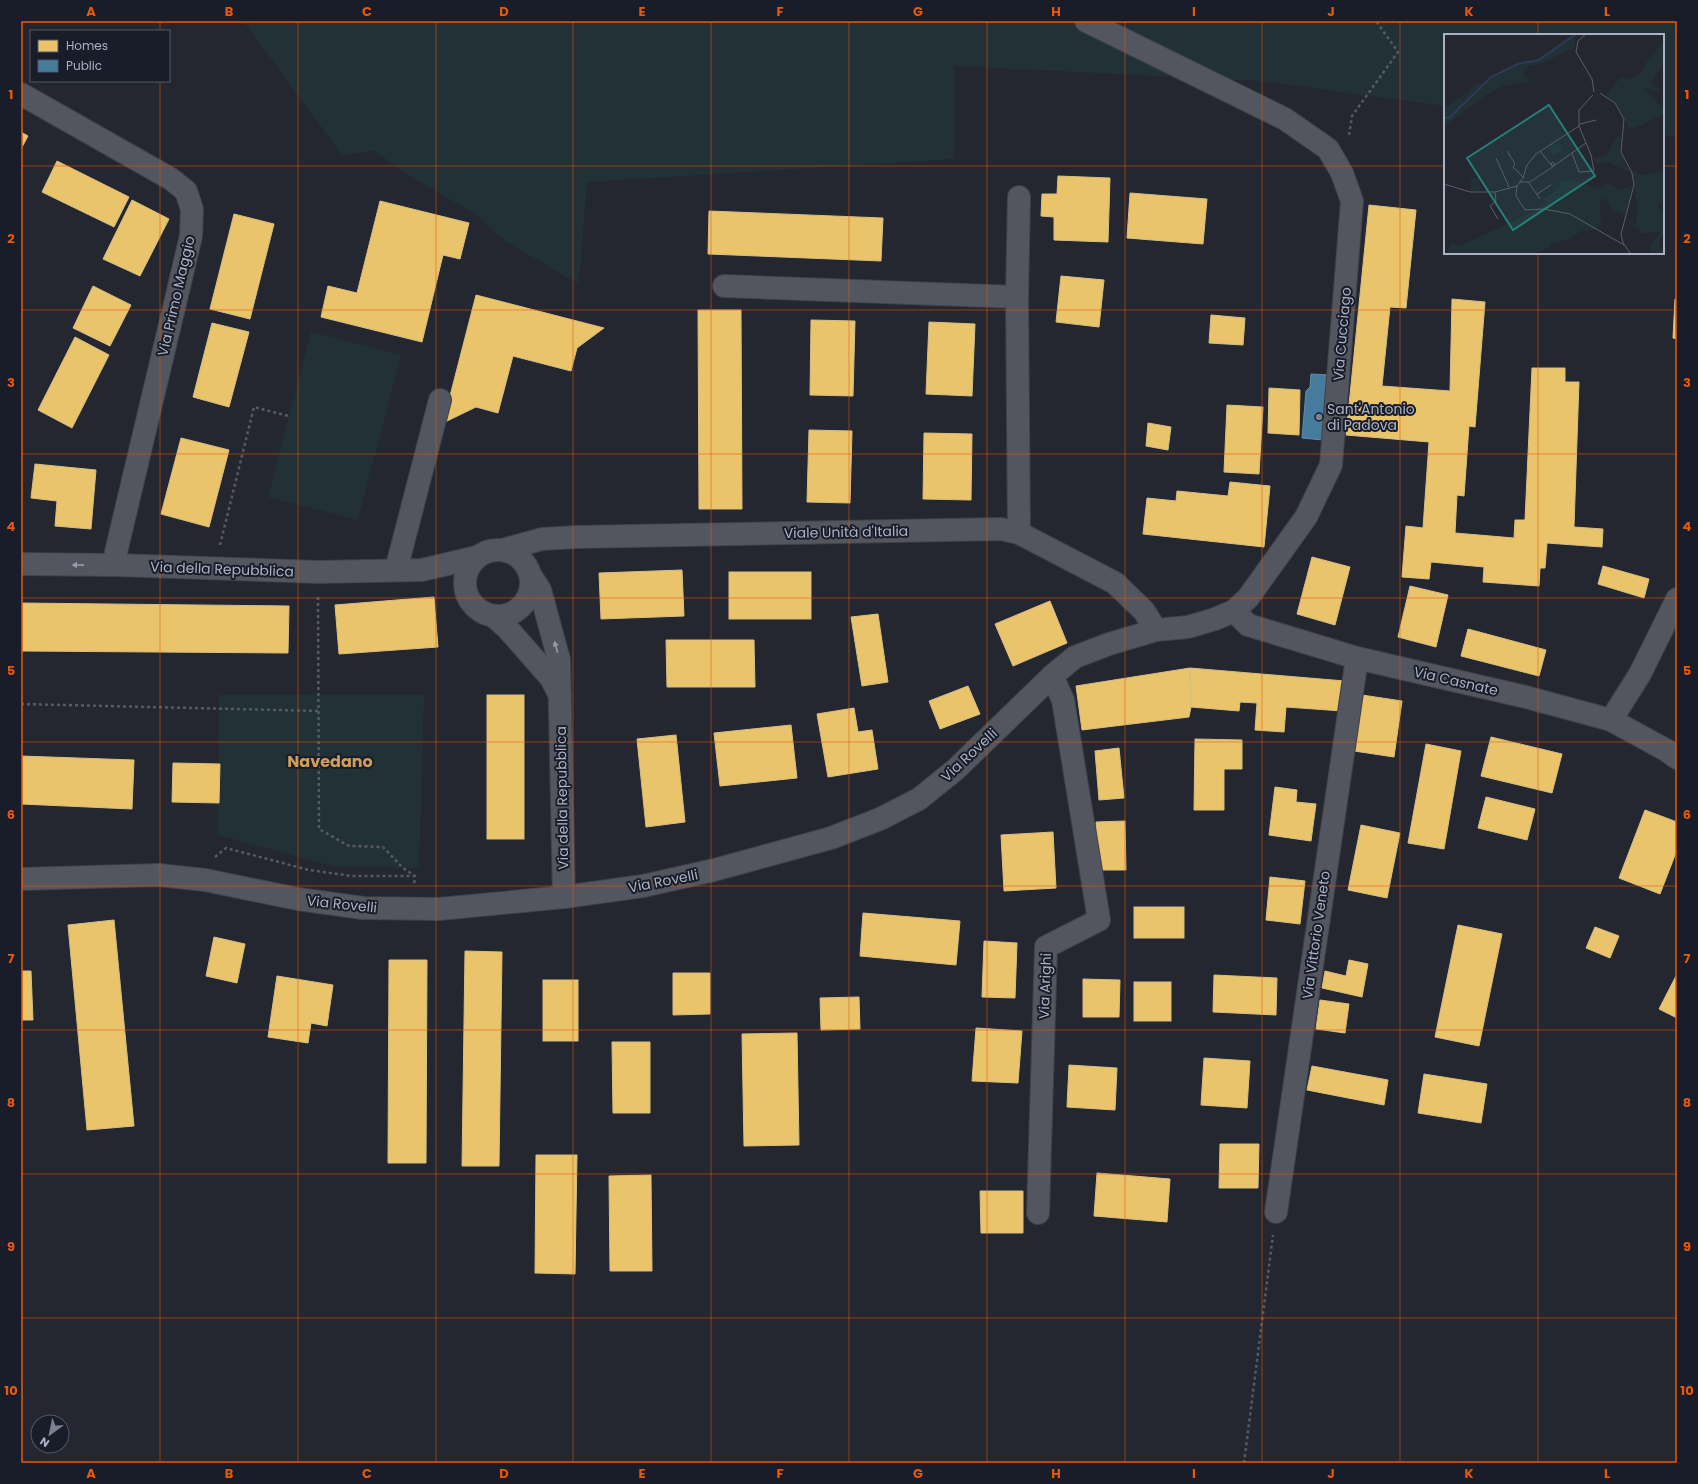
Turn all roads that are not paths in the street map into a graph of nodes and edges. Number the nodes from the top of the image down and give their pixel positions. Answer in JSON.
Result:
{"nodes":[{"id":1,"x":1086,"y":21,"type":"edge"},
{"id":2,"x":21,"y":94,"type":"edge"},
{"id":3,"x":1019,"y":197,"type":"dead end"},
{"id":4,"x":724,"y":286,"type":"dead end"},
{"id":5,"x":1017,"y":297,"type":"junction"},
{"id":6,"x":440,"y":400,"type":"dead end"},
{"id":7,"x":1018,"y":533,"type":"junction"},
{"id":8,"x":502,"y":550,"type":"junction"},
{"id":9,"x":477,"y":557,"type":"junction"},
{"id":10,"x":21,"y":564,"type":"edge"},
{"id":11,"x":117,"y":565,"type":"junction"},
{"id":12,"x":396,"y":570,"type":"junction"},
{"id":13,"x":422,"y":570,"type":"junction"},
{"id":14,"x":531,"y":576,"type":"junction"},
{"id":15,"x":466,"y":593,"type":"junction"},
{"id":16,"x":1677,"y":599,"type":"edge"},
{"id":17,"x":1234,"y":611,"type":"junction"},
{"id":18,"x":493,"y":616,"type":"junction"},
{"id":19,"x":1156,"y":630,"type":"junction"},
{"id":20,"x":1357,"y":658,"type":"junction"},
{"id":21,"x":1052,"y":676,"type":"junction"},
{"id":22,"x":561,"y":699,"type":"junction"},
{"id":23,"x":1611,"y":720,"type":"junction"},
{"id":24,"x":1677,"y":758,"type":"edge"},
{"id":25,"x":21,"y":879,"type":"edge"},
{"id":26,"x":564,"y":897,"type":"junction"},
{"id":27,"x":1276,"y":1212,"type":"road end"},
{"id":28,"x":1038,"y":1213,"type":"dead end"}],
"edges":[{"from":1,"to":17,"type":"street","name":"Via Cucciago"},
{"from":2,"to":11,"type":"street","name":"Via Primo Maggio"},
{"from":3,"to":5,"type":"street"},
{"from":4,"to":5,"type":"street"},
{"from":5,"to":7,"type":"street"},
{"from":6,"to":12,"type":"street"},
{"from":7,"to":8,"type":"street","name":"Viale Unità d'Italia"},
{"from":7,"to":19,"type":"street","name":"Viale Unità d'Italia"},
{"from":8,"to":9,"type":"street"},
{"from":8,"to":14,"type":"street"},
{"from":9,"to":13,"type":"street"},
{"from":9,"to":15,"type":"street"},
{"from":11,"to":10,"type":"street","name":"Via della Repubblica","one_way":true},
{"from":11,"to":12,"type":"street","name":"Via della Repubblica"},
{"from":12,"to":13,"type":"street","name":"Via della Repubblica"},
{"from":13,"to":15,"type":"street"},
{"from":14,"to":18,"type":"street"},
{"from":22,"to":14,"type":"street","name":"Via della Repubblica","one_way":true},
{"from":15,"to":18,"type":"street"},
{"from":16,"to":23,"type":"street"},
{"from":17,"to":19,"type":"street","name":"Via Rovelli"},
{"from":17,"to":20,"type":"street","name":"Via Casnate"},
{"from":18,"to":22,"type":"street","name":"Via della Repubblica"},
{"from":19,"to":21,"type":"street","name":"Via Rovelli"},
{"from":20,"to":23,"type":"street","name":"Via Casnate"},
{"from":20,"to":27,"type":"street","name":"Via Vittorio Veneto"},
{"from":21,"to":26,"type":"street","name":"Via Rovelli"},
{"from":21,"to":28,"type":"street","name":"Via Arighi"},
{"from":22,"to":26,"type":"street","name":"Via della Repubblica"},
{"from":23,"to":24,"type":"street","name":"Via Casnate"},
{"from":25,"to":26,"type":"street","name":"Via Rovelli"}]}
